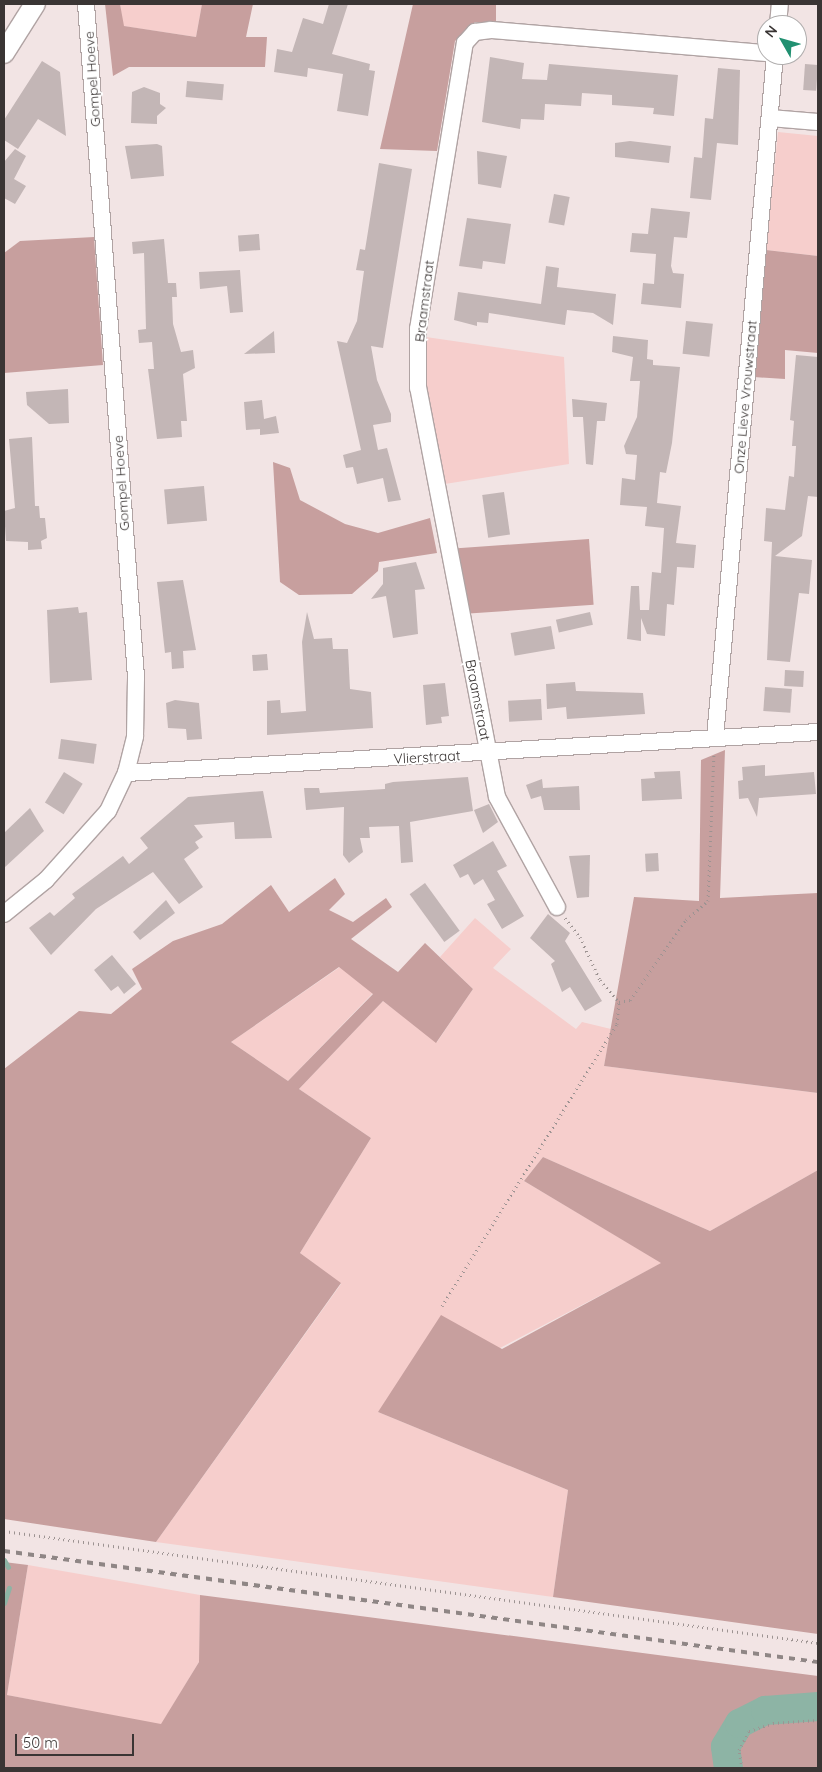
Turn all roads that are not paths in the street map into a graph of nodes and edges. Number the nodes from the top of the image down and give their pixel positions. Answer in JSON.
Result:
{"nodes":[{"id":1,"x":35,"y":4,"type":"edge"},
{"id":2,"x":86,"y":4,"type":"edge"},
{"id":3,"x":757,"y":52,"type":"edge"},
{"id":4,"x":4,"y":53,"type":"edge"},
{"id":5,"x":774,"y":65,"type":"edge"},
{"id":6,"x":770,"y":118,"type":"junction"},
{"id":7,"x":818,"y":122,"type":"edge"},
{"id":8,"x":818,"y":732,"type":"edge"},
{"id":9,"x":715,"y":738,"type":"junction"},
{"id":10,"x":489,"y":754,"type":"junction"},
{"id":11,"x":126,"y":773,"type":"junction"},
{"id":12,"x":557,"y":907,"type":"road end"},
{"id":13,"x":4,"y":914,"type":"edge"}],
"edges":[{"from":1,"to":4,"type":"street"},
{"from":2,"to":11,"type":"street","name":"Gompel Hoeve"},
{"from":3,"to":10,"type":"street","name":"Braamstraat"},
{"from":5,"to":6,"type":"street","name":"Onze Lieve Vrouwstraat"},
{"from":6,"to":7,"type":"street"},
{"from":6,"to":9,"type":"street","name":"Onze Lieve Vrouwstraat"},
{"from":8,"to":9,"type":"street","name":"Vlierstraat"},
{"from":9,"to":10,"type":"street","name":"Vlierstraat"},
{"from":10,"to":11,"type":"street","name":"Vlierstraat"},
{"from":10,"to":12,"type":"street","name":"Braamstraat"},
{"from":11,"to":13,"type":"street","name":"Gompel Hoeve"}]}
